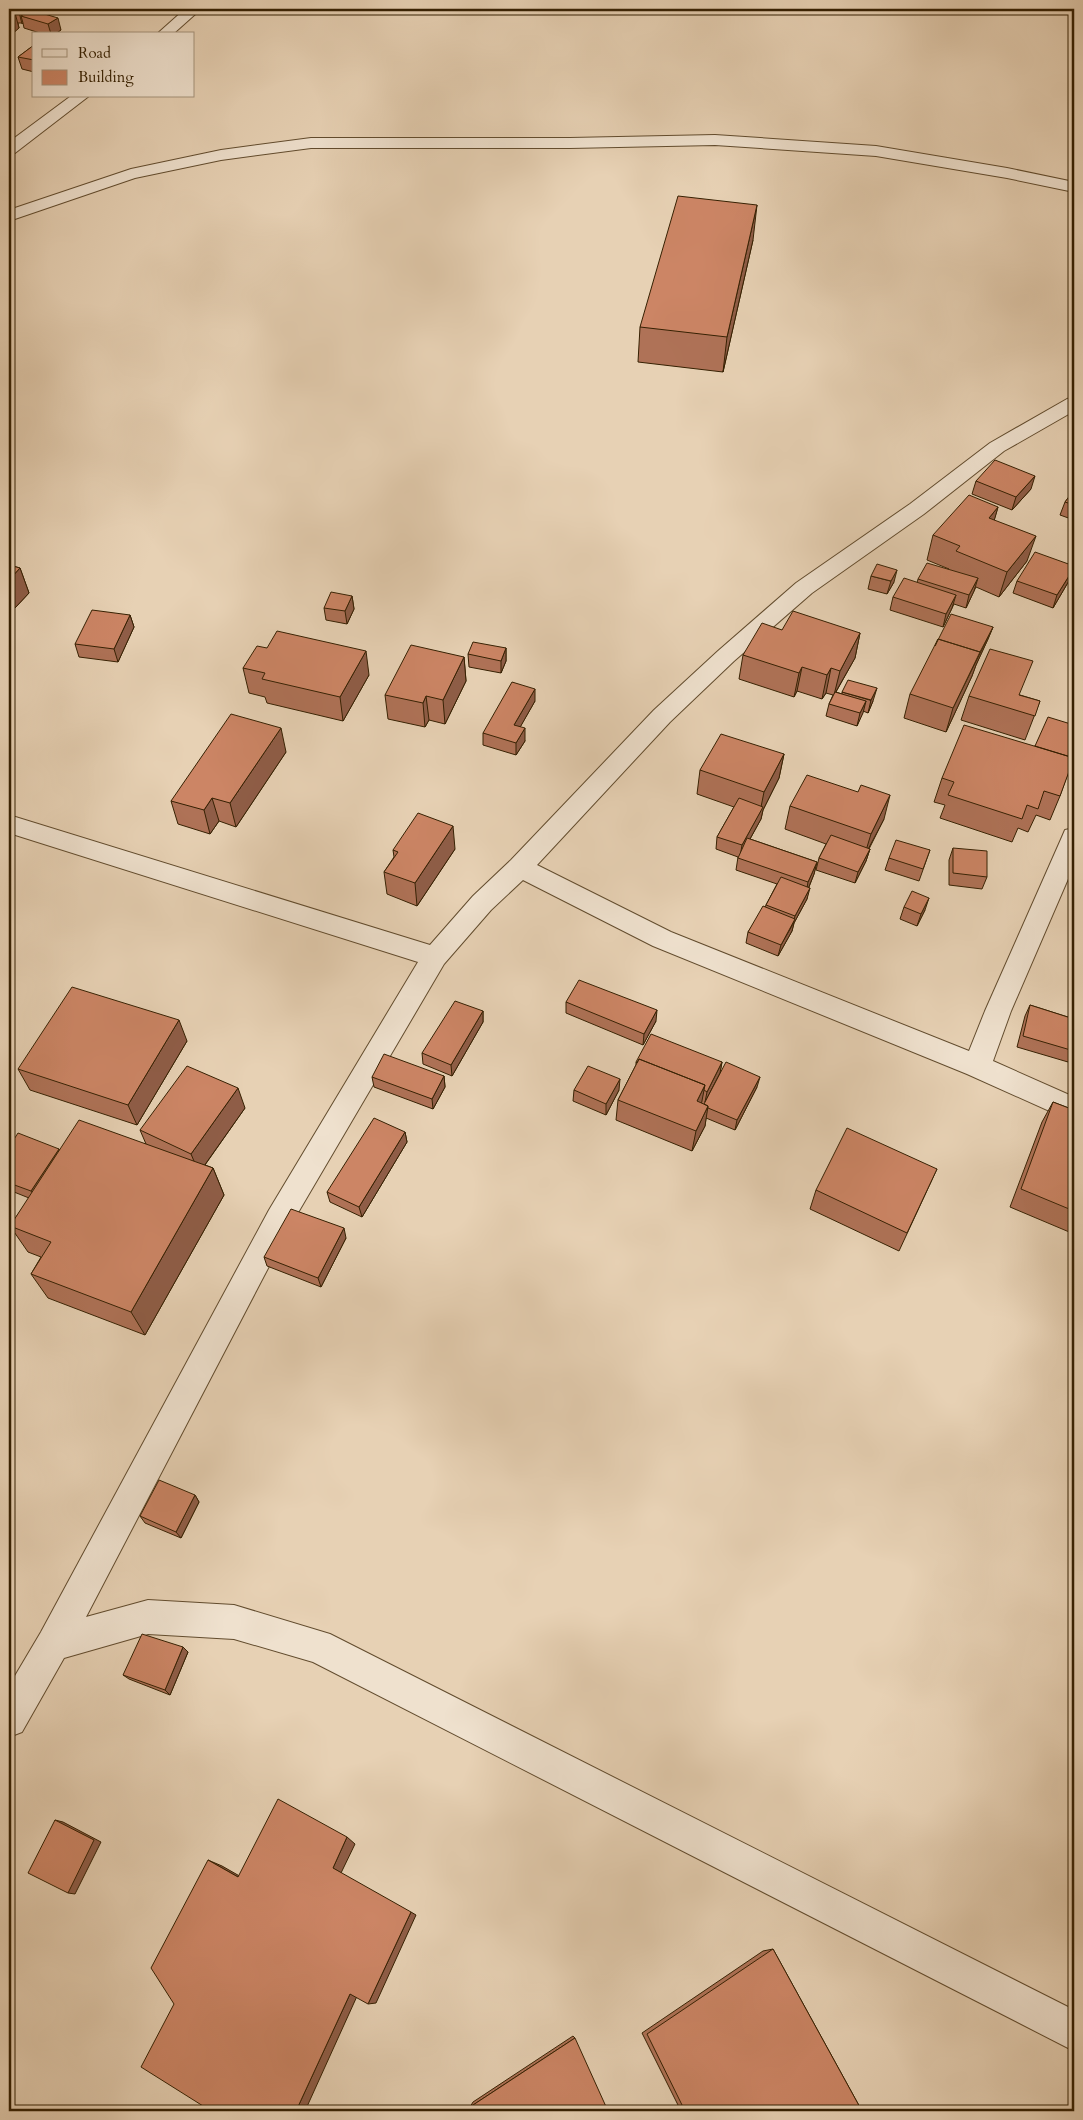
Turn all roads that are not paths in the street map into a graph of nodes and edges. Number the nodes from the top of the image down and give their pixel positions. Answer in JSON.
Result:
{"nodes":[{"id":1,"x":194,"y":9,"type":"edge"},
{"id":2,"x":166,"y":32,"type":"edge"},
{"id":3,"x":78,"y":98,"type":"edge"},
{"id":4,"x":9,"y":150,"type":"edge"},
{"id":5,"x":1074,"y":187,"type":"edge"},
{"id":6,"x":9,"y":216,"type":"edge"},
{"id":7,"x":1074,"y":403,"type":"edge"},
{"id":8,"x":9,"y":824,"type":"edge"},
{"id":9,"x":1074,"y":837,"type":"edge"},
{"id":10,"x":520,"y":867,"type":"junction"},
{"id":11,"x":436,"y":957,"type":"junction"},
{"id":12,"x":977,"y":1066,"type":"junction"},
{"id":13,"x":1074,"y":1110,"type":"edge"},
{"id":14,"x":53,"y":1644,"type":"junction"},
{"id":15,"x":9,"y":1719,"type":"edge"},
{"id":16,"x":1074,"y":2031,"type":"edge"}],
"edges":[{"from":1,"to":2,"type":"street"},
{"from":3,"to":4,"type":"street"},
{"from":5,"to":6,"type":"street"},
{"from":7,"to":10,"type":"street"},
{"from":8,"to":11,"type":"street"},
{"from":9,"to":12,"type":"street"},
{"from":10,"to":11,"type":"street"},
{"from":10,"to":12,"type":"street"},
{"from":11,"to":14,"type":"street"},
{"from":12,"to":13,"type":"street"},
{"from":14,"to":15,"type":"street"},
{"from":14,"to":16,"type":"street"}]}
